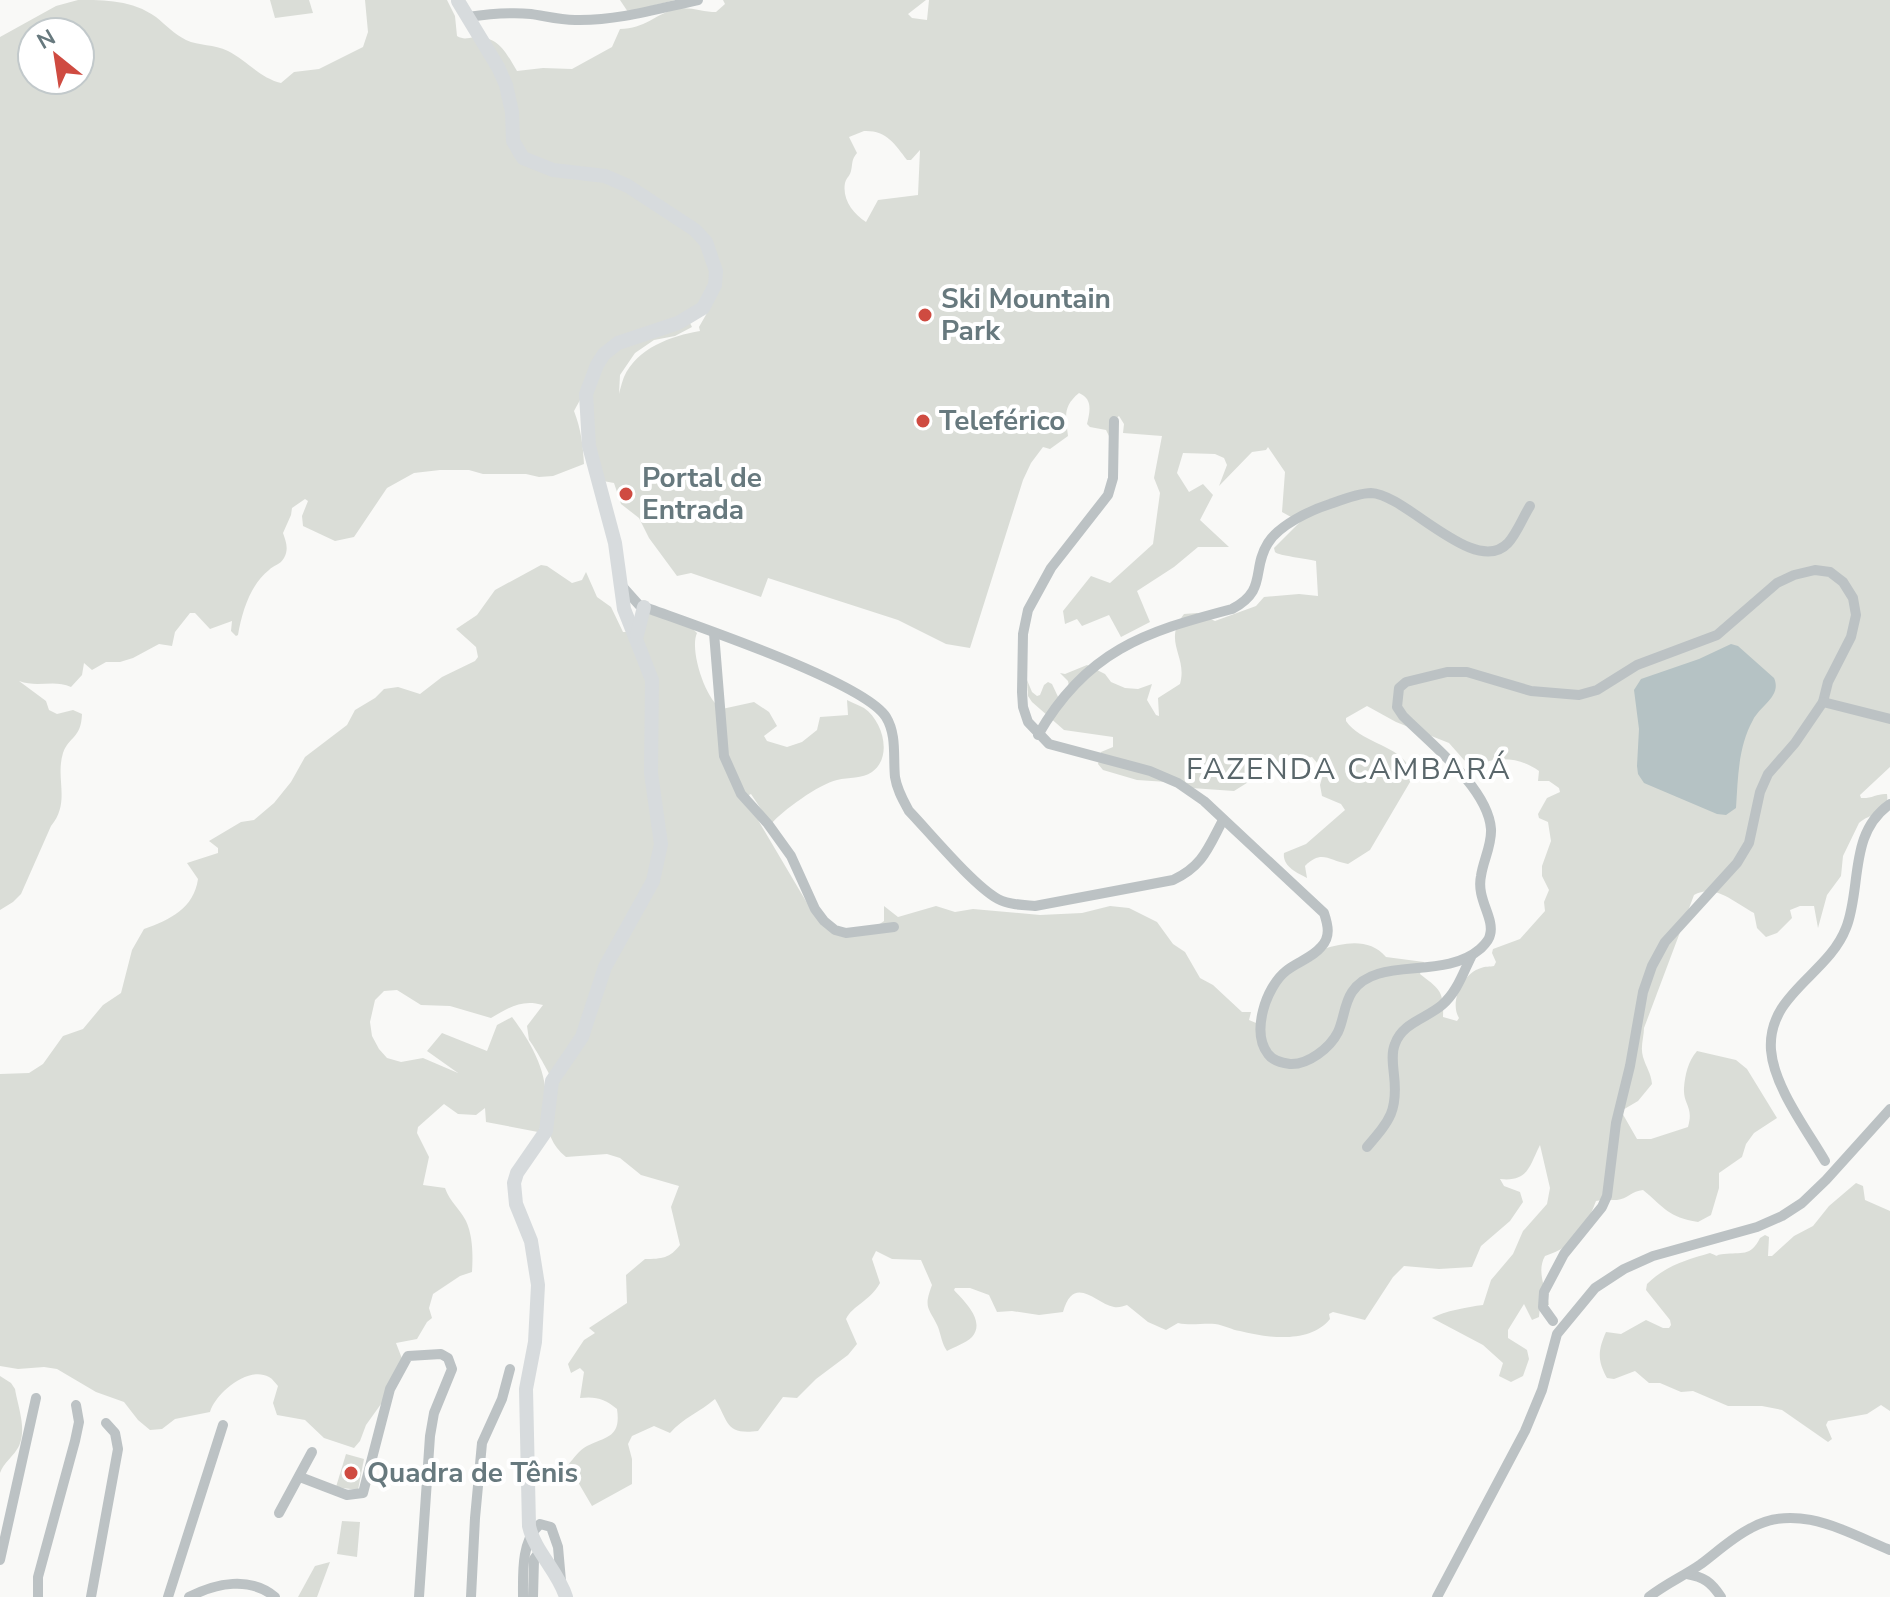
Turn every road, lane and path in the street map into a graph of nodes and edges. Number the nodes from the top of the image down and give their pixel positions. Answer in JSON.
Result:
{"nodes":[{"id":1,"x":698,"y":0,"type":"edge"},
{"id":2,"x":457,"y":1,"type":"edge"},
{"id":3,"x":468,"y":17,"type":"junction"},
{"id":4,"x":1114,"y":421,"type":"dead end"},
{"id":5,"x":1530,"y":506,"type":"dead end"},
{"id":6,"x":636,"y":607,"type":"junction"},
{"id":7,"x":714,"y":633,"type":"junction"},
{"id":8,"x":1823,"y":702,"type":"junction"},
{"id":9,"x":1890,"y":719,"type":"edge"},
{"id":10,"x":1038,"y":735,"type":"junction"},
{"id":11,"x":1890,"y":804,"type":"edge"},
{"id":12,"x":1223,"y":820,"type":"junction"},
{"id":13,"x":894,"y":927,"type":"dead end"},
{"id":14,"x":1471,"y":957,"type":"junction"},
{"id":15,"x":1890,"y":1109,"type":"edge"},
{"id":16,"x":1367,"y":1147,"type":"dead end"},
{"id":17,"x":1825,"y":1161,"type":"dead end"},
{"id":18,"x":1553,"y":1321,"type":"dead end"},
{"id":19,"x":510,"y":1369,"type":"dead end"},
{"id":20,"x":36,"y":1398,"type":"dead end"},
{"id":21,"x":76,"y":1405,"type":"dead end"},
{"id":22,"x":106,"y":1423,"type":"dead end"},
{"id":23,"x":223,"y":1425,"type":"dead end"},
{"id":24,"x":312,"y":1452,"type":"dead end"},
{"id":25,"x":300,"y":1477,"type":"junction"},
{"id":26,"x":279,"y":1513,"type":"dead end"},
{"id":27,"x":532,"y":1535,"type":"junction"},
{"id":28,"x":1890,"y":1550,"type":"edge"},
{"id":29,"x":544,"y":1556,"type":"junction"},
{"id":30,"x":0,"y":1560,"type":"edge"},
{"id":31,"x":1687,"y":1574,"type":"junction"},
{"id":32,"x":561,"y":1581,"type":"junction"},
{"id":33,"x":38,"y":1597,"type":"edge"},
{"id":34,"x":91,"y":1597,"type":"edge"},
{"id":35,"x":168,"y":1597,"type":"edge"},
{"id":36,"x":189,"y":1597,"type":"edge"},
{"id":37,"x":275,"y":1597,"type":"edge"},
{"id":38,"x":419,"y":1597,"type":"edge"},
{"id":39,"x":471,"y":1597,"type":"edge"},
{"id":40,"x":523,"y":1597,"type":"edge"},
{"id":41,"x":533,"y":1597,"type":"edge"},
{"id":42,"x":566,"y":1597,"type":"edge"},
{"id":43,"x":1437,"y":1597,"type":"edge"},
{"id":44,"x":1649,"y":1597,"type":"edge"},
{"id":45,"x":1721,"y":1597,"type":"edge"}],
"edges":[{"from":1,"to":3,"type":"street"},
{"from":2,"to":3,"type":"street"},
{"from":3,"to":6,"type":"street"},
{"from":4,"to":10,"type":"street"},
{"from":5,"to":10,"type":"street"},
{"from":6,"to":7,"type":"street"},
{"from":6,"to":27,"type":"street"},
{"from":7,"to":12,"type":"street"},
{"from":7,"to":13,"type":"street"},
{"from":8,"to":9,"type":"street"},
{"from":8,"to":14,"type":"street"},
{"from":8,"to":18,"type":"street"},
{"from":10,"to":12,"type":"street"},
{"from":11,"to":17,"type":"street"},
{"from":12,"to":14,"type":"street"},
{"from":14,"to":16,"type":"street"},
{"from":15,"to":43,"type":"street"},
{"from":19,"to":39,"type":"street"},
{"from":20,"to":30,"type":"street"},
{"from":21,"to":33,"type":"street"},
{"from":22,"to":34,"type":"street"},
{"from":23,"to":35,"type":"street"},
{"from":24,"to":25,"type":"street"},
{"from":25,"to":26,"type":"street"},
{"from":25,"to":38,"type":"street"},
{"from":27,"to":29,"type":"street"},
{"from":27,"to":32,"type":"street"},
{"from":27,"to":40,"type":"street"},
{"from":28,"to":31,"type":"street"},
{"from":29,"to":32,"type":"street"},
{"from":29,"to":41,"type":"street"},
{"from":31,"to":44,"type":"street"},
{"from":31,"to":45,"type":"street"},
{"from":32,"to":42,"type":"street"},
{"from":36,"to":37,"type":"street"}]}
